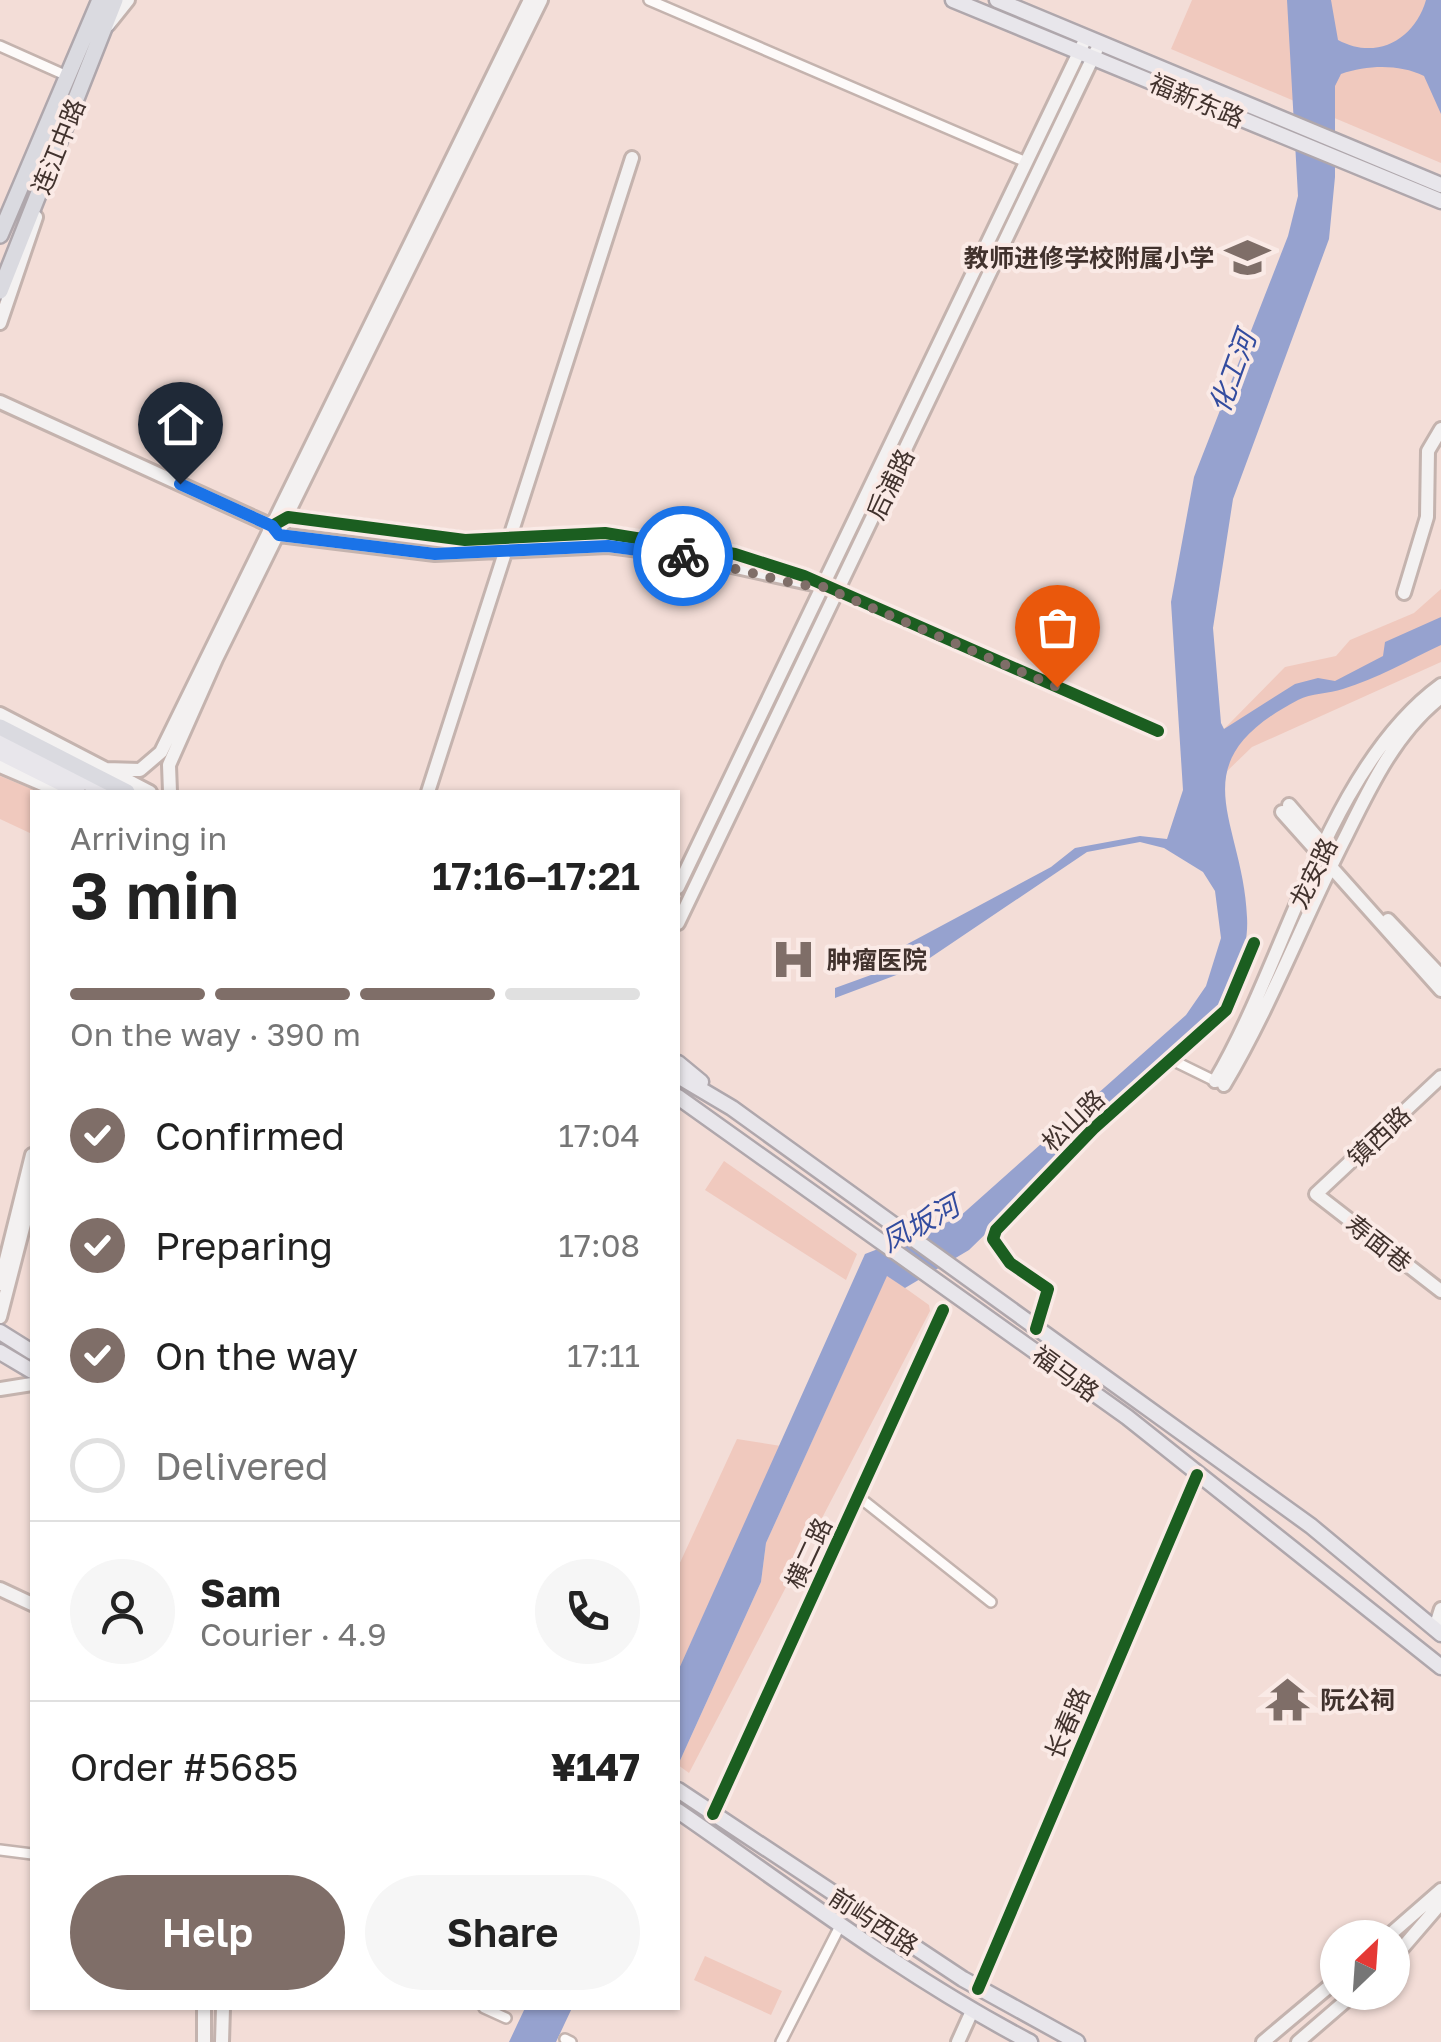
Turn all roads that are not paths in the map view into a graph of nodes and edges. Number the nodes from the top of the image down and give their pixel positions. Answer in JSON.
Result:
{"nodes":[{"id":1,"x":92,"y":0,"type":"edge"},
{"id":2,"x":100,"y":0,"type":"edge"},
{"id":3,"x":115,"y":0,"type":"edge"},
{"id":4,"x":128,"y":0,"type":"edge"},
{"id":5,"x":530,"y":0,"type":"edge"},
{"id":6,"x":542,"y":0,"type":"edge"},
{"id":7,"x":648,"y":0,"type":"edge"},
{"id":8,"x":954,"y":0,"type":"edge"},
{"id":9,"x":996,"y":0,"type":"edge"},
{"id":10,"x":87,"y":22,"type":"junction"},
{"id":11,"x":106,"y":27,"type":"junction"},
{"id":12,"x":0,"y":46,"type":"edge"},
{"id":13,"x":1090,"y":47,"type":"junction"},
{"id":14,"x":66,"y":74,"type":"junction"},
{"id":15,"x":1289,"y":130,"type":"junction"},
{"id":16,"x":40,"y":135,"type":"junction"},
{"id":17,"x":60,"y":141,"type":"junction"},
{"id":18,"x":632,"y":158,"type":"dead end"},
{"id":19,"x":1026,"y":162,"type":"junction"},
{"id":20,"x":1441,"y":184,"type":"edge"},
{"id":21,"x":1441,"y":200,"type":"edge"},
{"id":22,"x":0,"y":215,"type":"edge"},
{"id":23,"x":0,"y":234,"type":"edge"},
{"id":24,"x":0,"y":292,"type":"edge"},
{"id":25,"x":0,"y":323,"type":"edge"},
{"id":26,"x":0,"y":402,"type":"edge"},
{"id":27,"x":1441,"y":429,"type":"edge"},
{"id":28,"x":288,"y":518,"type":"junction"},
{"id":29,"x":275,"y":531,"type":"junction"},
{"id":30,"x":509,"y":538,"type":"junction"},
{"id":31,"x":504,"y":553,"type":"junction"},
{"id":32,"x":821,"y":586,"type":"junction"},
{"id":33,"x":837,"y":593,"type":"junction"},
{"id":34,"x":1404,"y":593,"type":"dead end"},
{"id":35,"x":1441,"y":686,"type":"edge"},
{"id":36,"x":1441,"y":697,"type":"edge"},
{"id":37,"x":0,"y":714,"type":"edge"},
{"id":38,"x":0,"y":727,"type":"edge"},
{"id":39,"x":1158,"y":731,"type":"dead end"},
{"id":40,"x":4,"y":746,"type":"edge"},
{"id":41,"x":0,"y":766,"type":"edge"},
{"id":42,"x":106,"y":769,"type":"junction"},
{"id":43,"x":56,"y":790,"type":"edge"},
{"id":44,"x":75,"y":790,"type":"edge"},
{"id":45,"x":102,"y":790,"type":"edge"},
{"id":46,"x":123,"y":790,"type":"edge"},
{"id":47,"x":146,"y":790,"type":"edge"},
{"id":48,"x":170,"y":790,"type":"edge"},
{"id":49,"x":429,"y":790,"type":"edge"},
{"id":50,"x":1285,"y":809,"type":"dead end"},
{"id":51,"x":1328,"y":857,"type":"junction"},
{"id":52,"x":680,"y":883,"type":"edge"},
{"id":53,"x":680,"y":920,"type":"edge"},
{"id":54,"x":1254,"y":942,"type":"dead end"},
{"id":55,"x":1441,"y":976,"type":"edge"},
{"id":56,"x":1441,"y":990,"type":"edge"},
{"id":57,"x":1172,"y":1060,"type":"junction"},
{"id":58,"x":680,"y":1065,"type":"edge"},
{"id":59,"x":680,"y":1077,"type":"edge"},
{"id":60,"x":1441,"y":1077,"type":"edge"},
{"id":61,"x":1220,"y":1083,"type":"joint"},
{"id":62,"x":680,"y":1099,"type":"edge"},
{"id":63,"x":732,"y":1108,"type":"junction"},
{"id":64,"x":30,"y":1162,"type":"edge"},
{"id":65,"x":1316,"y":1194,"type":"joint"},
{"id":66,"x":30,"y":1201,"type":"edge"},
{"id":67,"x":0,"y":1284,"type":"edge"},
{"id":68,"x":1441,"y":1291,"type":"edge"},
{"id":69,"x":943,"y":1310,"type":"dead end"},
{"id":70,"x":0,"y":1317,"type":"edge"},
{"id":71,"x":1036,"y":1329,"type":"junction"},
{"id":72,"x":0,"y":1332,"type":"edge"},
{"id":73,"x":30,"y":1351,"type":"edge"},
{"id":74,"x":0,"y":1352,"type":"edge"},
{"id":75,"x":30,"y":1370,"type":"edge"},
{"id":76,"x":30,"y":1384,"type":"edge"},
{"id":77,"x":0,"y":1389,"type":"edge"},
{"id":78,"x":1197,"y":1475,"type":"junction"},
{"id":79,"x":859,"y":1497,"type":"junction"},
{"id":80,"x":0,"y":1590,"type":"edge"},
{"id":81,"x":992,"y":1602,"type":"dead end"},
{"id":82,"x":30,"y":1603,"type":"edge"},
{"id":83,"x":1441,"y":1609,"type":"edge"},
{"id":84,"x":1439,"y":1630,"type":"edge"},
{"id":85,"x":1441,"y":1668,"type":"edge"},
{"id":86,"x":680,"y":1791,"type":"edge"},
{"id":87,"x":680,"y":1812,"type":"edge"},
{"id":88,"x":713,"y":1814,"type":"junction"},
{"id":89,"x":0,"y":1850,"type":"edge"},
{"id":90,"x":30,"y":1854,"type":"edge"},
{"id":91,"x":1441,"y":1890,"type":"edge"},
{"id":92,"x":1441,"y":1903,"type":"edge"},
{"id":93,"x":1407,"y":1920,"type":"edge"},
{"id":94,"x":838,"y":1928,"type":"junction"},
{"id":95,"x":1410,"y":1939,"type":"edge"},
{"id":96,"x":978,"y":1988,"type":"junction"},
{"id":97,"x":1320,"y":1994,"type":"edge"},
{"id":98,"x":204,"y":2010,"type":"edge"},
{"id":99,"x":223,"y":2010,"type":"edge"},
{"id":100,"x":488,"y":2010,"type":"edge"},
{"id":101,"x":1335,"y":2010,"type":"edge"},
{"id":102,"x":972,"y":2011,"type":"junction"},
{"id":103,"x":506,"y":2018,"type":"dead end"},
{"id":104,"x":204,"y":2042,"type":"edge"},
{"id":105,"x":222,"y":2042,"type":"edge"},
{"id":106,"x":782,"y":2042,"type":"edge"},
{"id":107,"x":958,"y":2042,"type":"edge"},
{"id":108,"x":1030,"y":2042,"type":"edge"},
{"id":109,"x":1077,"y":2042,"type":"edge"},
{"id":110,"x":1263,"y":2042,"type":"edge"},
{"id":111,"x":1298,"y":2042,"type":"edge"}],
"edges":[{"from":1,"to":10,"type":"main road"},
{"from":2,"to":10,"type":"highway","name":"连江中路"},
{"from":3,"to":11,"type":"highway","name":"连江中路"},
{"from":4,"to":11,"type":"main road"},
{"from":5,"to":29,"type":"main road"},
{"from":6,"to":28,"type":"main road"},
{"from":7,"to":19,"type":"street"},
{"from":8,"to":13,"type":"main road","name":"福新东路"},
{"from":9,"to":13,"type":"main road","name":"福新东路"},
{"from":10,"to":14,"type":"highway","name":"连江中路"},
{"from":11,"to":17,"type":"highway","name":"连江中路"},
{"from":12,"to":14,"type":"street"},
{"from":13,"to":15,"type":"main road","name":"福新东路"},
{"from":13,"to":19,"type":"main road","name":"后浦路"},
{"from":13,"to":33,"type":"main road","name":"后浦路"},
{"from":14,"to":16,"type":"highway","name":"连江中路"},
{"from":15,"to":20,"type":"main road","name":"福新东路"},
{"from":15,"to":21,"type":"main road","name":"福新东路"},
{"from":16,"to":22,"type":"main road"},
{"from":16,"to":23,"type":"highway","name":"连江中路"},
{"from":17,"to":24,"type":"highway","name":"连江中路"},
{"from":17,"to":25,"type":"main road"},
{"from":18,"to":30,"type":"main road"},
{"from":19,"to":32,"type":"main road","name":"后浦路"},
{"from":26,"to":29,"type":"main road"},
{"from":27,"to":34,"type":"main road"},
{"from":28,"to":29,"type":"main road"},
{"from":28,"to":30,"type":"main road"},
{"from":29,"to":31,"type":"main road"},
{"from":29,"to":42,"type":"main road"},
{"from":29,"to":48,"type":"main road"},
{"from":30,"to":31,"type":"main road"},
{"from":30,"to":32,"type":"main road"},
{"from":31,"to":32,"type":"main road"},
{"from":31,"to":49,"type":"main road"},
{"from":32,"to":33,"type":"main road"},
{"from":32,"to":52,"type":"main road","name":"后浦路"},
{"from":33,"to":39,"type":"main road"},
{"from":33,"to":53,"type":"main road","name":"后浦路"},
{"from":35,"to":51,"type":"main road","name":"龙安路"},
{"from":36,"to":51,"type":"main road","name":"龙安路"},
{"from":37,"to":42,"type":"main road"},
{"from":38,"to":46,"type":"highway"},
{"from":40,"to":44,"type":"main road"},
{"from":40,"to":45,"type":"main road"},
{"from":41,"to":43,"type":"main road"},
{"from":42,"to":47,"type":"main road"},
{"from":50,"to":51,"type":"main road"},
{"from":51,"to":55,"type":"main road"},
{"from":51,"to":56,"type":"main road"},
{"from":51,"to":61,"type":"main road","name":"龙安路"},
{"from":54,"to":57,"type":"street","name":"松山路"},
{"from":57,"to":61,"type":"street"},
{"from":57,"to":71,"type":"street","name":"松山路"},
{"from":58,"to":63,"type":"main road"},
{"from":59,"to":63,"type":"main road","name":"福马路"},
{"from":60,"to":65,"type":"main road","name":"镇西路"},
{"from":62,"to":78,"type":"main road","name":"福马路"},
{"from":63,"to":71,"type":"main road","name":"福马路"},
{"from":64,"to":67,"type":"main road"},
{"from":65,"to":68,"type":"main road","name":"寿面巷"},
{"from":66,"to":70,"type":"main road"},
{"from":69,"to":79,"type":"street","name":"横二路"},
{"from":71,"to":84,"type":"main road","name":"福马路"},
{"from":72,"to":73,"type":"main road"},
{"from":74,"to":75,"type":"main road"},
{"from":76,"to":77,"type":"main road"},
{"from":78,"to":85,"type":"main road","name":"福马路"},
{"from":78,"to":96,"type":"street","name":"长春路"},
{"from":79,"to":81,"type":"street"},
{"from":79,"to":88,"type":"street","name":"横二路"},
{"from":80,"to":82,"type":"main road"},
{"from":83,"to":84,"type":"main road"},
{"from":86,"to":88,"type":"main road","name":"前屿西路"},
{"from":87,"to":94,"type":"main road","name":"前屿西路"},
{"from":88,"to":96,"type":"main road","name":"前屿西路"},
{"from":89,"to":90,"type":"street"},
{"from":91,"to":93,"type":"main road"},
{"from":92,"to":95,"type":"main road"},
{"from":94,"to":102,"type":"main road","name":"前屿西路"},
{"from":94,"to":106,"type":"street"},
{"from":96,"to":109,"type":"main road","name":"前屿西路"},
{"from":97,"to":110,"type":"main road"},
{"from":98,"to":104,"type":"main road"},
{"from":99,"to":105,"type":"main road"},
{"from":100,"to":103,"type":"street"},
{"from":101,"to":111,"type":"main road"},
{"from":102,"to":107,"type":"main road"},
{"from":102,"to":108,"type":"main road","name":"前屿西路"}]}
